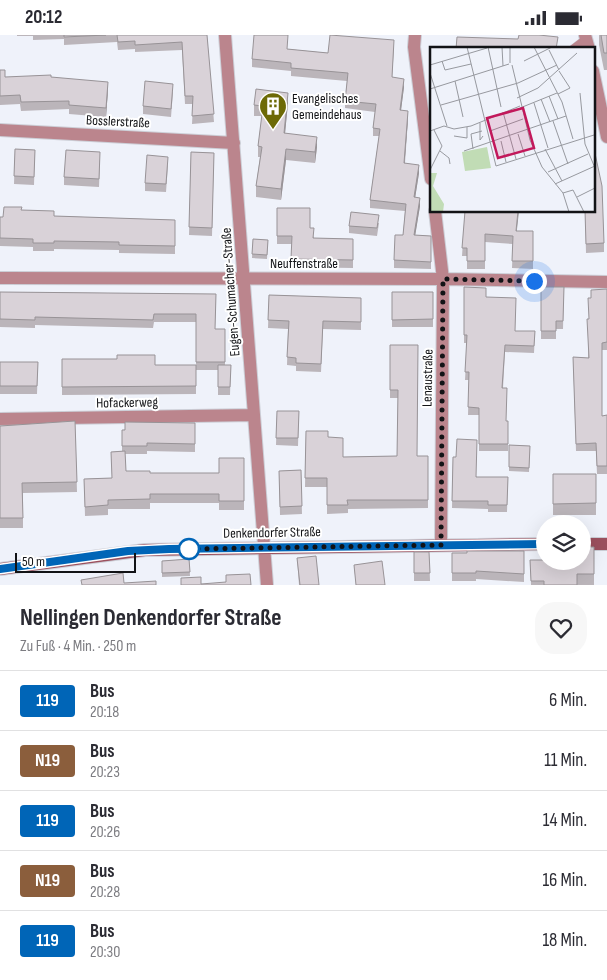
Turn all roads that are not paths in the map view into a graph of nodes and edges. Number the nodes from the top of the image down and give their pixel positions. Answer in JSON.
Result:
{"nodes":[{"id":1,"x":226,"y":35,"type":"edge"},
{"id":2,"x":415,"y":35,"type":"edge"},
{"id":3,"x":594,"y":76,"type":"edge"},
{"id":4,"x":0,"y":129,"type":"edge"},
{"id":5,"x":607,"y":137,"type":"edge"},
{"id":6,"x":234,"y":143,"type":"junction"},
{"id":7,"x":430,"y":171,"type":"edge"},
{"id":8,"x":435,"y":213,"type":"edge"},
{"id":9,"x":0,"y":278,"type":"edge"},
{"id":10,"x":244,"y":278,"type":"junction"},
{"id":11,"x":443,"y":279,"type":"junction"},
{"id":12,"x":607,"y":282,"type":"edge"},
{"id":13,"x":254,"y":415,"type":"junction"},
{"id":14,"x":0,"y":419,"type":"edge"},
{"id":15,"x":536,"y":544,"type":"edge"},
{"id":16,"x":591,"y":544,"type":"edge"},
{"id":17,"x":441,"y":545,"type":"junction"},
{"id":18,"x":607,"y":545,"type":"edge"},
{"id":19,"x":264,"y":547,"type":"junction"},
{"id":20,"x":0,"y":569,"type":"edge"},
{"id":21,"x":267,"y":585,"type":"edge"}],
"edges":[{"from":1,"to":6,"type":"street","name":"Eugen-Schumacher-Straße"},
{"from":2,"to":7,"type":"street"},
{"from":3,"to":5,"type":"street"},
{"from":4,"to":6,"type":"street","name":"Bosslerstraße"},
{"from":6,"to":10,"type":"street","name":"Eugen-Schumacher-Straße"},
{"from":8,"to":11,"type":"street","name":"Lenaustraße"},
{"from":9,"to":10,"type":"street","name":"Neuffenstraße"},
{"from":10,"to":11,"type":"street","name":"Neuffenstraße"},
{"from":10,"to":13,"type":"street","name":"Eugen-Schumacher-Straße"},
{"from":11,"to":12,"type":"street","name":"Neuffenstraße"},
{"from":11,"to":17,"type":"street","name":"Lenaustraße"},
{"from":13,"to":14,"type":"street","name":"Hofackerweg"},
{"from":13,"to":19,"type":"street","name":"Eugen-Schumacher-Straße"},
{"from":15,"to":17,"type":"main road","name":"Denkendorfer Straße"},
{"from":16,"to":18,"type":"main road"},
{"from":17,"to":19,"type":"main road","name":"Denkendorfer Straße"},
{"from":19,"to":20,"type":"main road","name":"Denkendorfer Straße"},
{"from":19,"to":21,"type":"street","name":"Eugen-Schumacher-Straße"}]}
